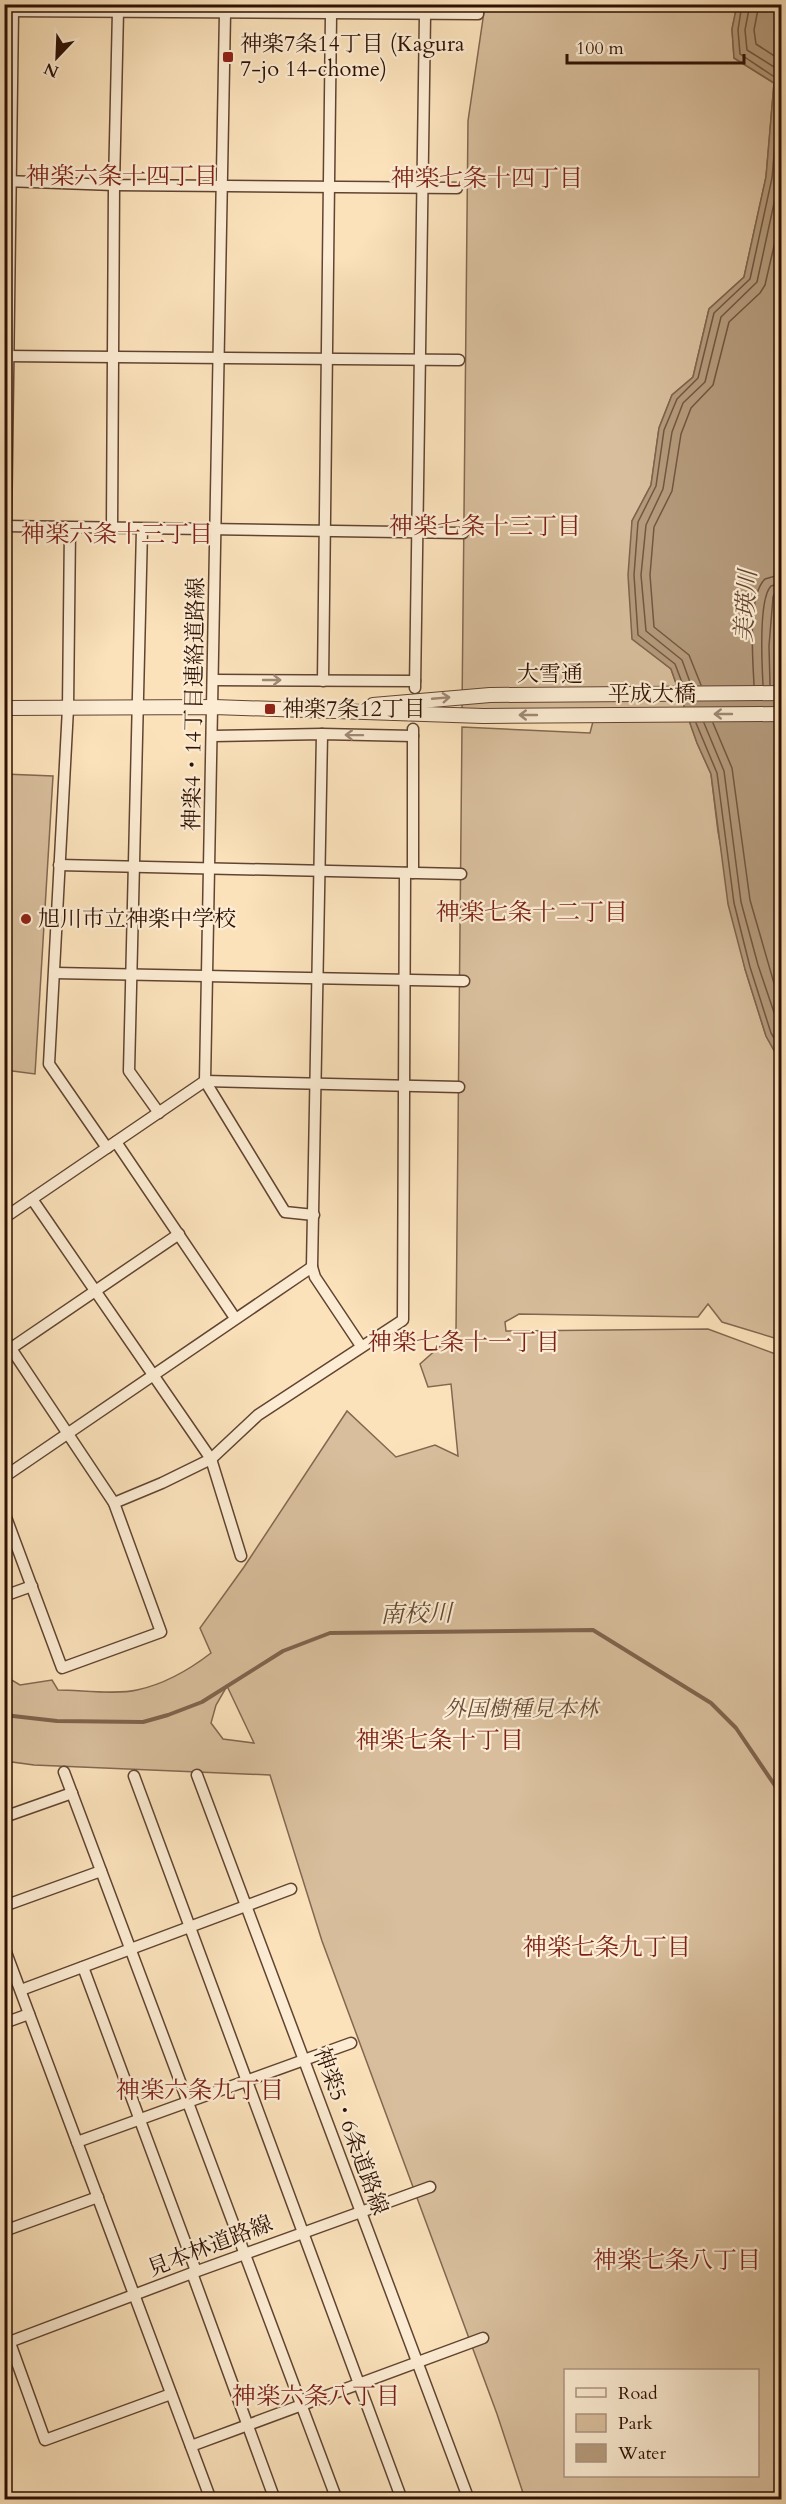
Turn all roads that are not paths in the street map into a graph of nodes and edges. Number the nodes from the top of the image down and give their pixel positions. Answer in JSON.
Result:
{"nodes":[{"id":1,"x":478,"y":4,"type":"edge"},
{"id":2,"x":43,"y":8,"type":"edge"},
{"id":3,"x":152,"y":8,"type":"edge"},
{"id":4,"x":261,"y":9,"type":"edge"},
{"id":5,"x":370,"y":9,"type":"edge"},
{"id":6,"x":9,"y":11,"type":"edge"},
{"id":7,"x":118,"y":11,"type":"junction"},
{"id":8,"x":225,"y":13,"type":"junction"},
{"id":9,"x":331,"y":15,"type":"junction"},
{"id":10,"x":424,"y":15,"type":"junction"},
{"id":11,"x":8,"y":181,"type":"edge"},
{"id":12,"x":114,"y":185,"type":"junction"},
{"id":13,"x":329,"y":185,"type":"junction"},
{"id":14,"x":222,"y":186,"type":"junction"},
{"id":15,"x":422,"y":186,"type":"junction"},
{"id":16,"x":457,"y":188,"type":"dead end"},
{"id":17,"x":114,"y":355,"type":"junction"},
{"id":18,"x":6,"y":356,"type":"edge"},
{"id":19,"x":219,"y":357,"type":"junction"},
{"id":20,"x":326,"y":358,"type":"junction"},
{"id":21,"x":419,"y":360,"type":"junction"},
{"id":22,"x":459,"y":360,"type":"dead end"},
{"id":23,"x":5,"y":526,"type":"edge"},
{"id":24,"x":70,"y":528,"type":"junction"},
{"id":25,"x":112,"y":528,"type":"junction"},
{"id":26,"x":142,"y":529,"type":"junction"},
{"id":27,"x":216,"y":530,"type":"junction"},
{"id":28,"x":324,"y":531,"type":"junction"},
{"id":29,"x":417,"y":533,"type":"junction"},
{"id":30,"x":463,"y":533,"type":"dead end"},
{"id":31,"x":214,"y":680,"type":"junction"},
{"id":32,"x":323,"y":681,"type":"junction"},
{"id":33,"x":782,"y":693,"type":"edge"},
{"id":34,"x":138,"y":707,"type":"junction"},
{"id":35,"x":214,"y":707,"type":"junction"},
{"id":36,"x":4,"y":708,"type":"edge"},
{"id":37,"x":68,"y":708,"type":"junction"},
{"id":38,"x":320,"y":711,"type":"junction"},
{"id":39,"x":782,"y":714,"type":"edge"},
{"id":40,"x":488,"y":716,"type":"joint"},
{"id":41,"x":321,"y":734,"type":"junction"},
{"id":42,"x":213,"y":736,"type":"junction"},
{"id":43,"x":59,"y":866,"type":"junction"},
{"id":44,"x":134,"y":867,"type":"junction"},
{"id":45,"x":210,"y":868,"type":"junction"},
{"id":46,"x":320,"y":871,"type":"junction"},
{"id":47,"x":409,"y":873,"type":"junction"},
{"id":48,"x":461,"y":874,"type":"dead end"},
{"id":49,"x":55,"y":973,"type":"junction"},
{"id":50,"x":131,"y":974,"type":"junction"},
{"id":51,"x":208,"y":975,"type":"junction"},
{"id":52,"x":318,"y":977,"type":"junction"},
{"id":53,"x":404,"y":979,"type":"junction"},
{"id":54,"x":464,"y":981,"type":"dead end"},
{"id":55,"x":205,"y":1081,"type":"junction"},
{"id":56,"x":316,"y":1084,"type":"junction"},
{"id":57,"x":402,"y":1086,"type":"junction"},
{"id":58,"x":459,"y":1087,"type":"dead end"},
{"id":59,"x":159,"y":1113,"type":"junction"},
{"id":60,"x":111,"y":1145,"type":"junction"},
{"id":61,"x":32,"y":1199,"type":"junction"},
{"id":62,"x":314,"y":1215,"type":"junction"},
{"id":63,"x":4,"y":1218,"type":"edge"},
{"id":64,"x":179,"y":1234,"type":"junction"},
{"id":65,"x":312,"y":1267,"type":"junction"},
{"id":66,"x":96,"y":1292,"type":"junction"},
{"id":67,"x":235,"y":1318,"type":"junction"},
{"id":68,"x":4,"y":1338,"type":"edge"},
{"id":69,"x":361,"y":1346,"type":"junction"},
{"id":70,"x":8,"y":1351,"type":"edge"},
{"id":71,"x":154,"y":1376,"type":"junction"},
{"id":72,"x":69,"y":1434,"type":"junction"},
{"id":73,"x":211,"y":1459,"type":"junction"},
{"id":74,"x":4,"y":1477,"type":"edge"},
{"id":75,"x":114,"y":1503,"type":"junction"},
{"id":76,"x":4,"y":1512,"type":"edge"},
{"id":77,"x":242,"y":1556,"type":"dead end"},
{"id":78,"x":32,"y":1586,"type":"junction"},
{"id":79,"x":4,"y":1596,"type":"edge"},
{"id":80,"x":64,"y":1772,"type":"dead end"},
{"id":81,"x":197,"y":1775,"type":"dead end"},
{"id":82,"x":135,"y":1776,"type":"dead end"},
{"id":83,"x":72,"y":1793,"type":"junction"},
{"id":84,"x":4,"y":1817,"type":"edge"},
{"id":85,"x":101,"y":1871,"type":"junction"},
{"id":86,"x":291,"y":1889,"type":"dead end"},
{"id":87,"x":4,"y":1906,"type":"edge"},
{"id":88,"x":248,"y":1906,"type":"junction"},
{"id":89,"x":191,"y":1929,"type":"junction"},
{"id":90,"x":4,"y":1947,"type":"edge"},
{"id":91,"x":131,"y":1950,"type":"junction"},
{"id":92,"x":83,"y":1967,"type":"junction"},
{"id":93,"x":21,"y":1990,"type":"junction"},
{"id":94,"x":29,"y":2014,"type":"junction"},
{"id":95,"x":4,"y":2023,"type":"edge"},
{"id":96,"x":351,"y":2043,"type":"dead end"},
{"id":97,"x":304,"y":2060,"type":"junction"},
{"id":98,"x":247,"y":2079,"type":"junction"},
{"id":99,"x":188,"y":2102,"type":"junction"},
{"id":100,"x":140,"y":2118,"type":"junction"},
{"id":101,"x":77,"y":2142,"type":"junction"},
{"id":102,"x":430,"y":2187,"type":"dead end"},
{"id":103,"x":98,"y":2197,"type":"junction"},
{"id":104,"x":359,"y":2212,"type":"junction"},
{"id":105,"x":4,"y":2231,"type":"edge"},
{"id":106,"x":303,"y":2232,"type":"junction"},
{"id":107,"x":245,"y":2254,"type":"junction"},
{"id":108,"x":194,"y":2272,"type":"junction"},
{"id":109,"x":134,"y":2295,"type":"junction"},
{"id":110,"x":483,"y":2338,"type":"dead end"},
{"id":111,"x":7,"y":2344,"type":"edge"},
{"id":112,"x":416,"y":2362,"type":"junction"},
{"id":113,"x":359,"y":2384,"type":"junction"},
{"id":114,"x":171,"y":2394,"type":"junction"},
{"id":115,"x":301,"y":2405,"type":"junction"},
{"id":116,"x":248,"y":2425,"type":"junction"},
{"id":117,"x":191,"y":2446,"type":"junction"},
{"id":118,"x":211,"y":2499,"type":"edge"},
{"id":119,"x":275,"y":2499,"type":"edge"},
{"id":120,"x":337,"y":2499,"type":"edge"},
{"id":121,"x":402,"y":2499,"type":"edge"},
{"id":122,"x":469,"y":2499,"type":"edge"}],
"edges":[{"from":1,"to":10,"type":"street"},
{"from":2,"to":6,"type":"street"},
{"from":2,"to":7,"type":"street"},
{"from":3,"to":7,"type":"street"},
{"from":3,"to":8,"type":"street"},
{"from":4,"to":8,"type":"street"},
{"from":4,"to":9,"type":"street"},
{"from":5,"to":9,"type":"street"},
{"from":5,"to":10,"type":"street"},
{"from":6,"to":11,"type":"street"},
{"from":7,"to":12,"type":"street"},
{"from":8,"to":14,"type":"street","name":"神楽4・14丁目連絡道路線"},
{"from":9,"to":13,"type":"street"},
{"from":10,"to":15,"type":"street"},
{"from":11,"to":12,"type":"street"},
{"from":11,"to":18,"type":"street"},
{"from":12,"to":14,"type":"street"},
{"from":12,"to":17,"type":"street"},
{"from":13,"to":14,"type":"street"},
{"from":13,"to":15,"type":"street"},
{"from":13,"to":20,"type":"street"},
{"from":14,"to":19,"type":"street","name":"神楽4・14丁目連絡道路線"},
{"from":15,"to":16,"type":"street"},
{"from":15,"to":21,"type":"street"},
{"from":17,"to":18,"type":"street"},
{"from":17,"to":19,"type":"street"},
{"from":17,"to":25,"type":"street"},
{"from":18,"to":23,"type":"street"},
{"from":19,"to":20,"type":"street"},
{"from":19,"to":27,"type":"street","name":"神楽4・14丁目連絡道路線"},
{"from":20,"to":21,"type":"street"},
{"from":20,"to":28,"type":"street"},
{"from":21,"to":22,"type":"street"},
{"from":21,"to":29,"type":"street"},
{"from":23,"to":24,"type":"street"},
{"from":24,"to":25,"type":"street"},
{"from":24,"to":37,"type":"street"},
{"from":25,"to":26,"type":"street"},
{"from":26,"to":27,"type":"street"},
{"from":26,"to":34,"type":"street"},
{"from":27,"to":28,"type":"street"},
{"from":27,"to":31,"type":"street","name":"神楽4・14丁目連絡道路線"},
{"from":28,"to":29,"type":"street"},
{"from":28,"to":32,"type":"street"},
{"from":29,"to":30,"type":"street"},
{"from":29,"to":32,"type":"street"},
{"from":31,"to":32,"type":"street","one_way":true},
{"from":31,"to":35,"type":"street","name":"神楽4・14丁目連絡道路線"},
{"from":38,"to":33,"type":"street","name":"大雪通","one_way":true},
{"from":34,"to":35,"type":"street","name":"大雪通"},
{"from":34,"to":37,"type":"street","name":"大雪通"},
{"from":34,"to":44,"type":"street"},
{"from":35,"to":38,"type":"street","name":"大雪通"},
{"from":35,"to":42,"type":"street","name":"神楽4・14丁目連絡道路線"},
{"from":36,"to":37,"type":"street","name":"大雪通"},
{"from":37,"to":43,"type":"street"},
{"from":38,"to":40,"type":"street","name":"大雪通"},
{"from":39,"to":40,"type":"street","name":"平成大橋","one_way":true},
{"from":41,"to":42,"type":"street"},
{"from":41,"to":46,"type":"street"},
{"from":47,"to":41,"type":"street","one_way":true},
{"from":42,"to":45,"type":"street","name":"神楽4・14丁目連絡道路線"},
{"from":43,"to":44,"type":"street"},
{"from":43,"to":49,"type":"street"},
{"from":44,"to":45,"type":"street"},
{"from":44,"to":50,"type":"street"},
{"from":45,"to":46,"type":"street"},
{"from":45,"to":51,"type":"street","name":"神楽4・14丁目連絡道路線"},
{"from":46,"to":47,"type":"street"},
{"from":46,"to":52,"type":"street"},
{"from":47,"to":48,"type":"street"},
{"from":47,"to":53,"type":"street"},
{"from":49,"to":50,"type":"street"},
{"from":49,"to":60,"type":"street"},
{"from":50,"to":51,"type":"street"},
{"from":50,"to":59,"type":"street"},
{"from":51,"to":52,"type":"street"},
{"from":51,"to":55,"type":"street","name":"神楽4・14丁目連絡道路線"},
{"from":52,"to":53,"type":"street"},
{"from":52,"to":56,"type":"street"},
{"from":53,"to":54,"type":"street"},
{"from":53,"to":57,"type":"street"},
{"from":55,"to":56,"type":"street"},
{"from":55,"to":59,"type":"street"},
{"from":55,"to":62,"type":"street"},
{"from":56,"to":57,"type":"street"},
{"from":56,"to":62,"type":"street"},
{"from":57,"to":58,"type":"street"},
{"from":57,"to":69,"type":"street"},
{"from":59,"to":60,"type":"street"},
{"from":60,"to":61,"type":"street"},
{"from":60,"to":64,"type":"street"},
{"from":61,"to":63,"type":"street"},
{"from":61,"to":66,"type":"street"},
{"from":62,"to":65,"type":"street"},
{"from":64,"to":66,"type":"street"},
{"from":64,"to":67,"type":"street"},
{"from":65,"to":67,"type":"street"},
{"from":65,"to":69,"type":"street"},
{"from":66,"to":70,"type":"street"},
{"from":66,"to":71,"type":"street"},
{"from":67,"to":71,"type":"street"},
{"from":68,"to":70,"type":"street"},
{"from":69,"to":73,"type":"street"},
{"from":70,"to":72,"type":"street"},
{"from":71,"to":72,"type":"street"},
{"from":71,"to":73,"type":"street"},
{"from":72,"to":74,"type":"street"},
{"from":72,"to":75,"type":"street"},
{"from":73,"to":75,"type":"street"},
{"from":73,"to":77,"type":"street"},
{"from":75,"to":78,"type":"street"},
{"from":76,"to":78,"type":"street"},
{"from":78,"to":79,"type":"street"},
{"from":80,"to":83,"type":"street"},
{"from":81,"to":88,"type":"street","name":"神楽5・6条道路線"},
{"from":82,"to":89,"type":"street"},
{"from":83,"to":84,"type":"street"},
{"from":83,"to":85,"type":"street"},
{"from":85,"to":87,"type":"street"},
{"from":85,"to":91,"type":"street"},
{"from":86,"to":88,"type":"street"},
{"from":88,"to":89,"type":"street"},
{"from":88,"to":97,"type":"street","name":"神楽5・6条道路線"},
{"from":89,"to":91,"type":"street"},
{"from":89,"to":98,"type":"street"},
{"from":90,"to":93,"type":"street"},
{"from":91,"to":92,"type":"street"},
{"from":91,"to":99,"type":"street"},
{"from":92,"to":93,"type":"street"},
{"from":92,"to":100,"type":"street"},
{"from":93,"to":94,"type":"street"},
{"from":94,"to":95,"type":"street"},
{"from":94,"to":101,"type":"street"},
{"from":96,"to":97,"type":"street"},
{"from":97,"to":98,"type":"street"},
{"from":97,"to":104,"type":"street","name":"神楽5・6条道路線"},
{"from":98,"to":99,"type":"street"},
{"from":98,"to":106,"type":"street"},
{"from":99,"to":100,"type":"street"},
{"from":99,"to":107,"type":"street"},
{"from":100,"to":101,"type":"street"},
{"from":100,"to":108,"type":"street"},
{"from":101,"to":103,"type":"street"},
{"from":102,"to":104,"type":"street","name":"見本林道路線"},
{"from":103,"to":105,"type":"street"},
{"from":103,"to":109,"type":"street"},
{"from":104,"to":106,"type":"street","name":"見本林道路線"},
{"from":104,"to":112,"type":"street","name":"神楽5・6条道路線"},
{"from":106,"to":107,"type":"street","name":"見本林道路線"},
{"from":106,"to":113,"type":"street"},
{"from":107,"to":108,"type":"street","name":"見本林道路線"},
{"from":107,"to":115,"type":"street"},
{"from":108,"to":109,"type":"street","name":"見本林道路線"},
{"from":108,"to":116,"type":"street"},
{"from":109,"to":111,"type":"street","name":"見本林道路線"},
{"from":109,"to":114,"type":"street"},
{"from":110,"to":112,"type":"street"},
{"from":111,"to":114,"type":"street"},
{"from":112,"to":113,"type":"street"},
{"from":112,"to":122,"type":"street","name":"神楽5・6条道路線"},
{"from":113,"to":115,"type":"street"},
{"from":113,"to":121,"type":"street"},
{"from":114,"to":117,"type":"street"},
{"from":115,"to":116,"type":"street"},
{"from":115,"to":120,"type":"street"},
{"from":116,"to":117,"type":"street"},
{"from":116,"to":119,"type":"street"},
{"from":117,"to":118,"type":"street"}]}
